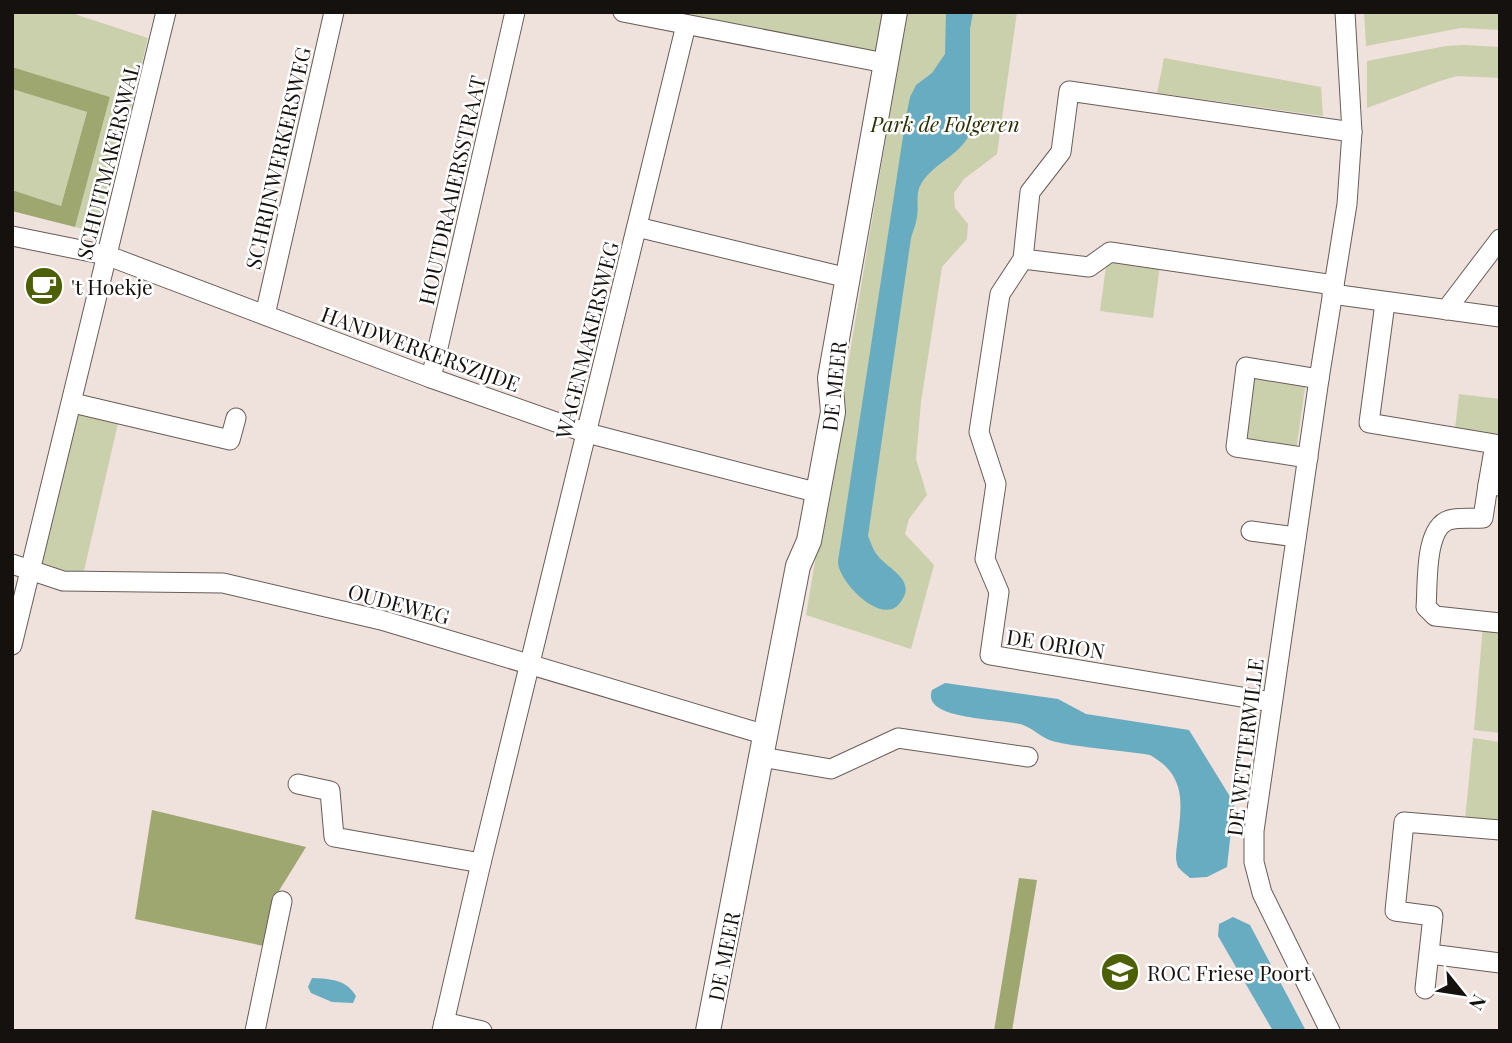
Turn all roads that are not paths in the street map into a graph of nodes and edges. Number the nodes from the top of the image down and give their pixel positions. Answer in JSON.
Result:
{"nodes":[{"id":1,"x":166,"y":12,"type":"edge"},
{"id":2,"x":334,"y":12,"type":"edge"},
{"id":3,"x":515,"y":12,"type":"edge"},
{"id":4,"x":623,"y":12,"type":"edge"},
{"id":5,"x":895,"y":12,"type":"edge"},
{"id":6,"x":1345,"y":12,"type":"edge"},
{"id":7,"x":686,"y":25,"type":"junction"},
{"id":8,"x":886,"y":64,"type":"junction"},
{"id":9,"x":1352,"y":132,"type":"junction"},
{"id":10,"x":637,"y":228,"type":"junction"},
{"id":11,"x":12,"y":236,"type":"edge"},
{"id":12,"x":1500,"y":239,"type":"edge"},
{"id":13,"x":106,"y":256,"type":"junction"},
{"id":14,"x":1023,"y":259,"type":"junction"},
{"id":15,"x":848,"y":278,"type":"junction"},
{"id":16,"x":1333,"y":289,"type":"junction"},
{"id":17,"x":1385,"y":303,"type":"junction"},
{"id":18,"x":1446,"y":310,"type":"junction"},
{"id":19,"x":265,"y":314,"type":"junction"},
{"id":20,"x":1500,"y":317,"type":"edge"},
{"id":21,"x":431,"y":378,"type":"junction"},
{"id":22,"x":1319,"y":379,"type":"junction"},
{"id":23,"x":73,"y":402,"type":"junction"},
{"id":24,"x":236,"y":418,"type":"dead end"},
{"id":25,"x":587,"y":433,"type":"junction"},
{"id":26,"x":1308,"y":458,"type":"junction"},
{"id":27,"x":1494,"y":485,"type":"edge"},
{"id":28,"x":819,"y":493,"type":"junction"},
{"id":29,"x":1251,"y":531,"type":"dead end"},
{"id":30,"x":1296,"y":537,"type":"junction"},
{"id":31,"x":21,"y":567,"type":"edge"},
{"id":32,"x":1500,"y":623,"type":"edge"},
{"id":33,"x":12,"y":646,"type":"edge"},
{"id":34,"x":530,"y":665,"type":"junction"},
{"id":35,"x":1271,"y":702,"type":"junction"},
{"id":36,"x":764,"y":746,"type":"junction"},
{"id":37,"x":1028,"y":757,"type":"dead end"},
{"id":38,"x":298,"y":785,"type":"dead end"},
{"id":39,"x":1500,"y":830,"type":"edge"},
{"id":40,"x":481,"y":863,"type":"junction"},
{"id":41,"x":282,"y":901,"type":"dead end"},
{"id":42,"x":1430,"y":954,"type":"junction"},
{"id":43,"x":1500,"y":963,"type":"edge"},
{"id":44,"x":1425,"y":989,"type":"dead end"},
{"id":45,"x":443,"y":1027,"type":"edge"},
{"id":46,"x":255,"y":1031,"type":"edge"},
{"id":47,"x":482,"y":1031,"type":"edge"},
{"id":48,"x":708,"y":1031,"type":"edge"},
{"id":49,"x":1330,"y":1031,"type":"edge"}],
"edges":[{"from":1,"to":13,"type":"street","name":"SCHUITMAKERSWAL"},
{"from":2,"to":19,"type":"street","name":"SCHRIJNWERKERSWEG"},
{"from":3,"to":21,"type":"street","name":"HOUTDRAAIERSSTRAAT"},
{"from":4,"to":7,"type":"street"},
{"from":5,"to":8,"type":"street","name":"DE MEER"},
{"from":6,"to":9,"type":"street","name":"DE WETTERWILLE"},
{"from":7,"to":8,"type":"street"},
{"from":7,"to":10,"type":"street","name":"WAGENMAKERSWEG"},
{"from":8,"to":15,"type":"street","name":"DE MEER"},
{"from":9,"to":14,"type":"street","name":"DE ORION"},
{"from":9,"to":16,"type":"street","name":"DE WETTERWILLE"},
{"from":10,"to":15,"type":"street"},
{"from":10,"to":25,"type":"street","name":"WAGENMAKERSWEG"},
{"from":11,"to":13,"type":"street","name":"HANDWERKERSZIJDE"},
{"from":12,"to":18,"type":"street"},
{"from":13,"to":19,"type":"street","name":"HANDWERKERSZIJDE"},
{"from":13,"to":23,"type":"street","name":"SCHUITMAKERSWAL"},
{"from":14,"to":16,"type":"street"},
{"from":14,"to":35,"type":"street","name":"DE ORION"},
{"from":15,"to":28,"type":"street","name":"DE MEER"},
{"from":16,"to":17,"type":"street"},
{"from":16,"to":22,"type":"street","name":"DE WETTERWILLE"},
{"from":17,"to":18,"type":"street"},
{"from":17,"to":27,"type":"street"},
{"from":18,"to":20,"type":"street"},
{"from":19,"to":21,"type":"street","name":"HANDWERKERSZIJDE"},
{"from":21,"to":25,"type":"street","name":"HANDWERKERSZIJDE"},
{"from":22,"to":26,"type":"street","name":"DE WETTERWILLE"},
{"from":22,"to":26,"type":"street"},
{"from":23,"to":24,"type":"street"},
{"from":23,"to":31,"type":"street","name":"SCHUITMAKERSWAL"},
{"from":25,"to":28,"type":"street","name":"HANDWERKERSZIJDE"},
{"from":25,"to":34,"type":"street","name":"WAGENMAKERSWEG"},
{"from":26,"to":30,"type":"street","name":"DE WETTERWILLE"},
{"from":27,"to":32,"type":"street"},
{"from":28,"to":36,"type":"street","name":"DE MEER"},
{"from":29,"to":30,"type":"street"},
{"from":30,"to":35,"type":"street","name":"DE WETTERWILLE"},
{"from":31,"to":33,"type":"street","name":"SCHUITMAKERSWAL"},
{"from":31,"to":34,"type":"street","name":"OUDEWEG"},
{"from":34,"to":36,"type":"street","name":"OUDEWEG"},
{"from":34,"to":40,"type":"street","name":"WAGENMAKERSWEG"},
{"from":35,"to":49,"type":"street","name":"DE WETTERWILLE"},
{"from":36,"to":37,"type":"street"},
{"from":36,"to":48,"type":"street","name":"DE MEER"},
{"from":38,"to":40,"type":"street"},
{"from":39,"to":42,"type":"street"},
{"from":40,"to":45,"type":"street","name":"WAGENMAKERSWEG"},
{"from":41,"to":46,"type":"street"},
{"from":42,"to":43,"type":"street"},
{"from":42,"to":44,"type":"street"},
{"from":45,"to":47,"type":"street"}]}
